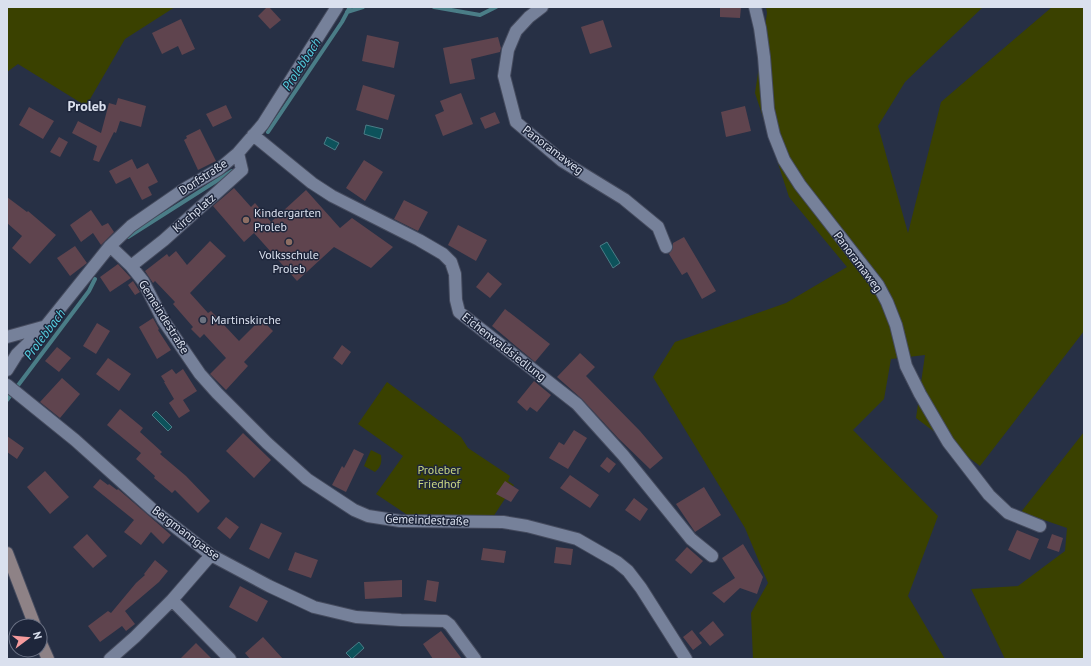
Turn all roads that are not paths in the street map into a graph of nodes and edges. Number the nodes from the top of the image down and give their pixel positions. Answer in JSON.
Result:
{"nodes":[{"id":1,"x":337,"y":7,"type":"edge"},
{"id":2,"x":542,"y":7,"type":"edge"},
{"id":3,"x":755,"y":7,"type":"edge"},
{"id":4,"x":253,"y":135,"type":"junction"},
{"id":5,"x":238,"y":152,"type":"junction"},
{"id":6,"x":666,"y":247,"type":"dead end"},
{"id":7,"x":113,"y":250,"type":"junction"},
{"id":8,"x":131,"y":266,"type":"junction"},
{"id":9,"x":44,"y":327,"type":"junction"},
{"id":10,"x":7,"y":337,"type":"edge"},
{"id":11,"x":7,"y":370,"type":"edge"},
{"id":12,"x":13,"y":390,"type":"edge"},
{"id":13,"x":1040,"y":526,"type":"dead end"},
{"id":14,"x":211,"y":555,"type":"junction"},
{"id":15,"x":712,"y":556,"type":"dead end"},
{"id":16,"x":8,"y":558,"type":"edge"},
{"id":17,"x":172,"y":600,"type":"junction"},
{"id":18,"x":31,"y":618,"type":"edge"},
{"id":19,"x":110,"y":659,"type":"edge"},
{"id":20,"x":230,"y":659,"type":"edge"},
{"id":21,"x":475,"y":659,"type":"edge"},
{"id":22,"x":686,"y":659,"type":"edge"}],
"edges":[{"from":1,"to":4,"type":"street","name":"Dorfstraße"},
{"from":2,"to":6,"type":"street","name":"Panoramaweg"},
{"from":3,"to":13,"type":"street","name":"Panoramaweg"},
{"from":4,"to":5,"type":"street","name":"Dorfstraße"},
{"from":4,"to":15,"type":"street","name":"Eichenwaldsiedlung"},
{"from":5,"to":7,"type":"street","name":"Dorfstraße"},
{"from":5,"to":8,"type":"street","name":"Kirchplatz"},
{"from":7,"to":8,"type":"street","name":"Gemeindestraße"},
{"from":7,"to":9,"type":"street","name":"Dorfstraße"},
{"from":8,"to":22,"type":"street","name":"Gemeindestraße"},
{"from":9,"to":10,"type":"street"},
{"from":9,"to":11,"type":"street","name":"Dorfstraße"},
{"from":12,"to":14,"type":"street","name":"Bergmanngasse"},
{"from":14,"to":17,"type":"street"},
{"from":14,"to":21,"type":"street","name":"Bergmanngasse"},
{"from":16,"to":18,"type":"main road"},
{"from":17,"to":19,"type":"street"},
{"from":17,"to":20,"type":"street"}]}
